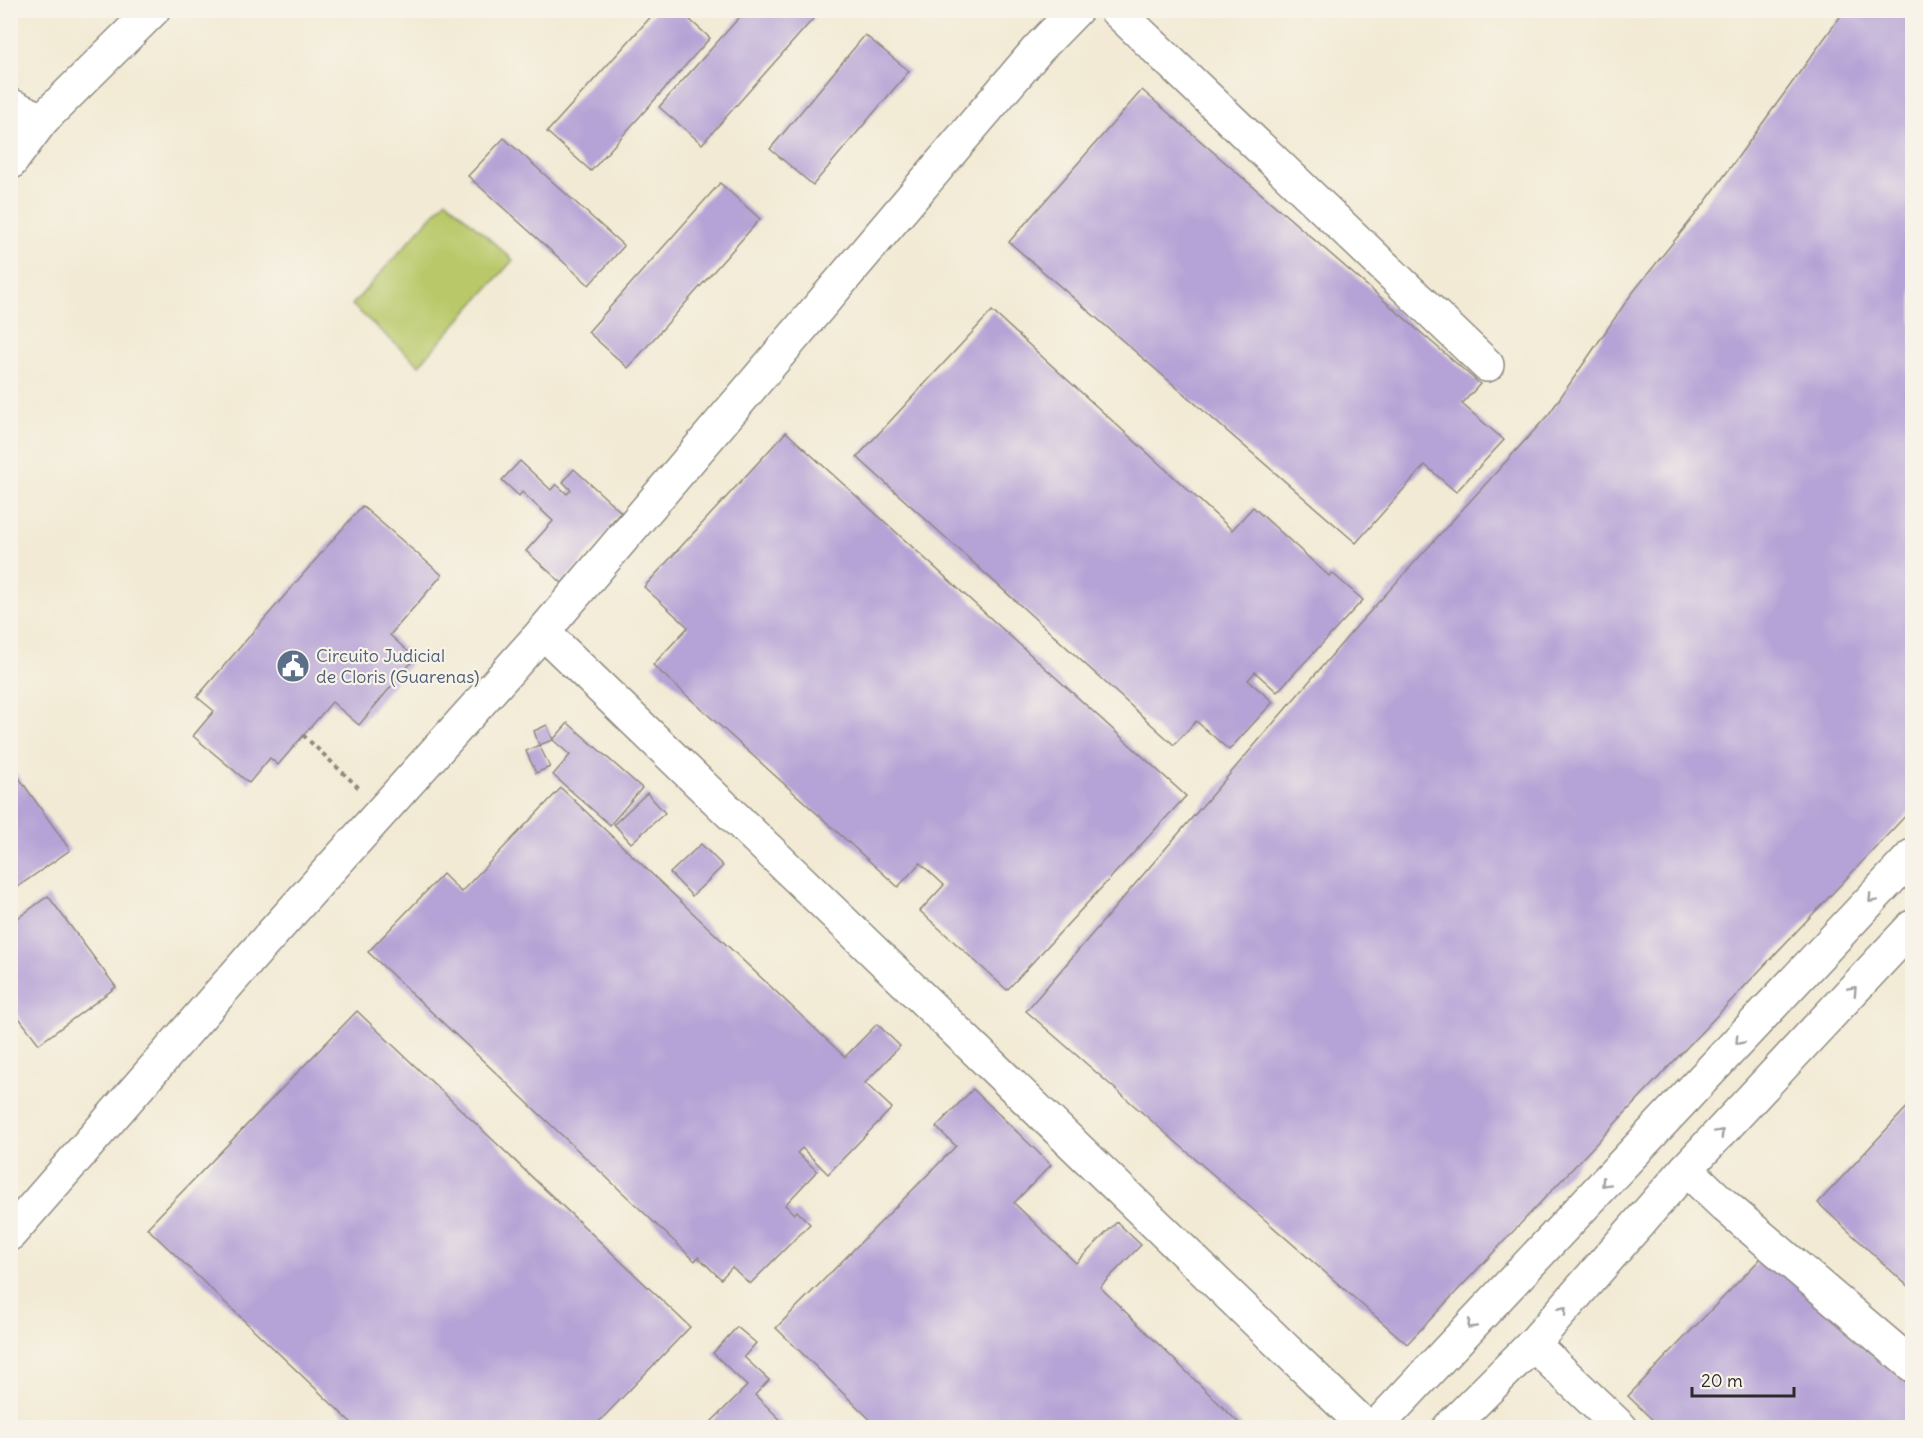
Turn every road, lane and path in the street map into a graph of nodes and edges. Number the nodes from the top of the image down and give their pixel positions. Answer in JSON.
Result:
{"nodes":[{"id":1,"x":153,"y":10,"type":"edge"},
{"id":2,"x":1054,"y":10,"type":"edge"},
{"id":3,"x":1076,"y":10,"type":"edge"},
{"id":4,"x":1116,"y":10,"type":"edge"},
{"id":5,"x":1038,"y":50,"type":"junction"},
{"id":6,"x":10,"y":105,"type":"edge"},
{"id":7,"x":42,"y":120,"type":"junction"},
{"id":8,"x":10,"y":163,"type":"edge"},
{"id":9,"x":1487,"y":365,"type":"dead end"},
{"id":10,"x":543,"y":632,"type":"junction"},
{"id":11,"x":303,"y":735,"type":"dead end"},
{"id":12,"x":383,"y":811,"type":"junction"},
{"id":13,"x":1912,"y":856,"type":"edge"},
{"id":14,"x":1907,"y":945,"type":"edge"},
{"id":15,"x":1686,"y":1169,"type":"junction"},
{"id":16,"x":10,"y":1234,"type":"edge"},
{"id":17,"x":1533,"y":1344,"type":"junction"},
{"id":18,"x":1912,"y":1365,"type":"edge"},
{"id":19,"x":1367,"y":1428,"type":"edge"},
{"id":20,"x":1375,"y":1428,"type":"edge"},
{"id":21,"x":1449,"y":1428,"type":"edge"},
{"id":22,"x":1622,"y":1428,"type":"edge"}],
"edges":[{"from":1,"to":7,"type":"street"},
{"from":2,"to":5,"type":"street"},
{"from":3,"to":5,"type":"street"},
{"from":4,"to":9,"type":"street"},
{"from":5,"to":10,"type":"street"},
{"from":6,"to":7,"type":"street"},
{"from":7,"to":8,"type":"street"},
{"from":10,"to":12,"type":"street"},
{"from":10,"to":19,"type":"street"},
{"from":11,"to":12,"type":"path"},
{"from":12,"to":16,"type":"street"},
{"from":13,"to":20,"type":"street","one_way":true},
{"from":15,"to":14,"type":"street","one_way":true},
{"from":17,"to":15,"type":"street","one_way":true},
{"from":15,"to":18,"type":"street"},
{"from":17,"to":21,"type":"street"},
{"from":17,"to":22,"type":"street"}]}
